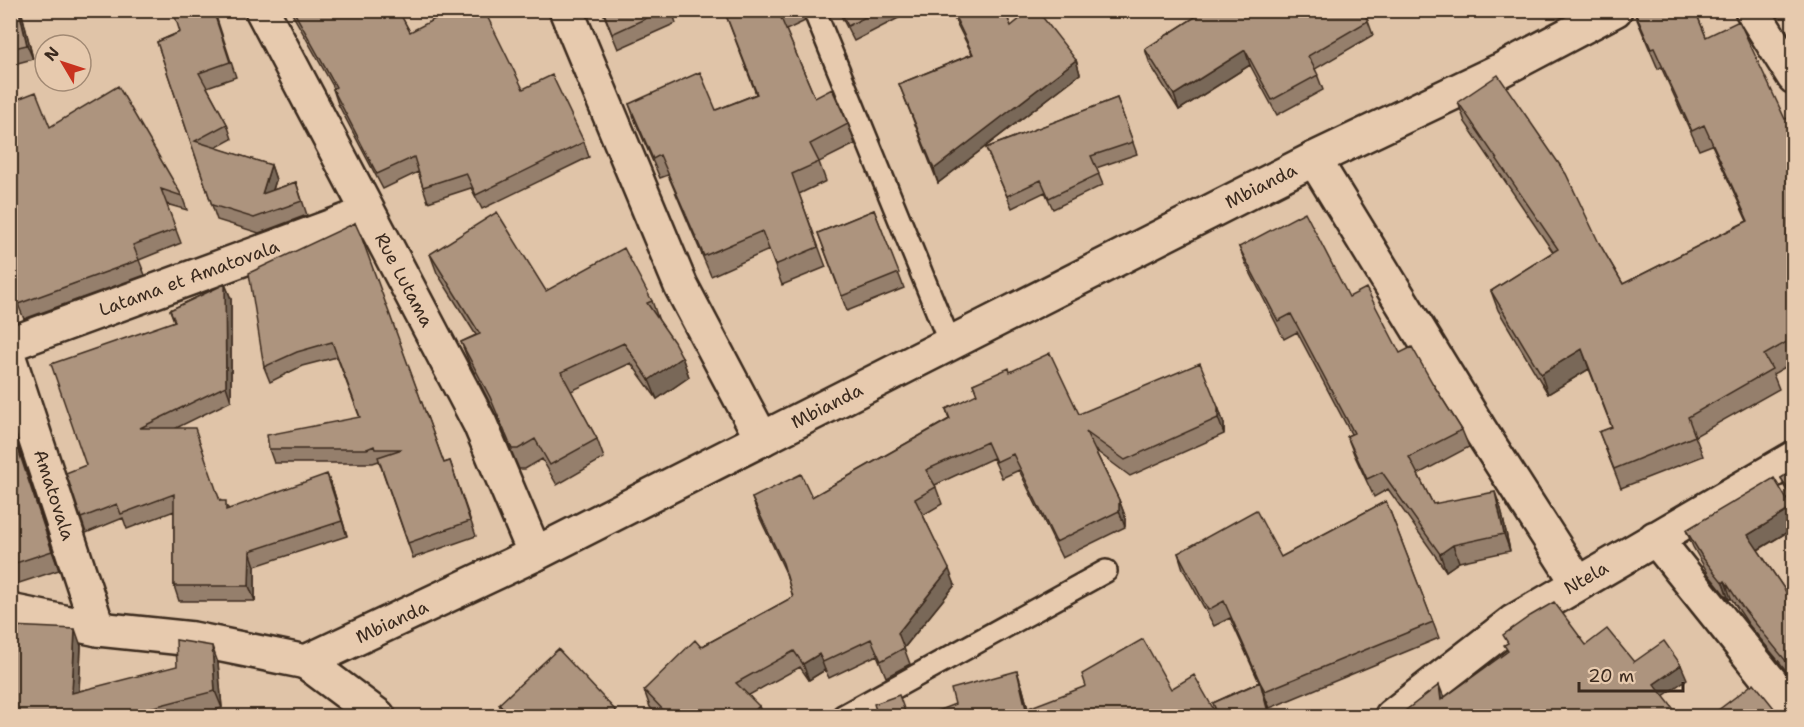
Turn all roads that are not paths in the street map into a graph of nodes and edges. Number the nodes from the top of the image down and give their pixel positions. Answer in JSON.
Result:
{"nodes":[{"id":1,"x":262,"y":10,"type":"edge"},
{"id":2,"x":566,"y":10,"type":"edge"},
{"id":3,"x":814,"y":10,"type":"edge"},
{"id":4,"x":1615,"y":10,"type":"edge"},
{"id":5,"x":1752,"y":10,"type":"edge"},
{"id":6,"x":1794,"y":77,"type":"edge"},
{"id":7,"x":1314,"y":159,"type":"junction"},
{"id":8,"x":368,"y":213,"type":"junction"},
{"id":9,"x":950,"y":343,"type":"junction"},
{"id":10,"x":10,"y":344,"type":"edge"},
{"id":11,"x":10,"y":361,"type":"edge"},
{"id":12,"x":762,"y":439,"type":"junction"},
{"id":13,"x":1794,"y":458,"type":"edge"},
{"id":14,"x":1655,"y":538,"type":"junction"},
{"id":15,"x":535,"y":554,"type":"junction"},
{"id":16,"x":1106,"y":571,"type":"dead end"},
{"id":17,"x":1578,"y":583,"type":"junction"},
{"id":18,"x":10,"y":611,"type":"edge"},
{"id":19,"x":98,"y":629,"type":"junction"},
{"id":20,"x":306,"y":662,"type":"junction"},
{"id":21,"x":1794,"y":711,"type":"edge"},
{"id":22,"x":378,"y":717,"type":"edge"},
{"id":23,"x":843,"y":717,"type":"edge"},
{"id":24,"x":1392,"y":717,"type":"edge"}],
"edges":[{"from":1,"to":8,"type":"street","name":"Rue Lutama"},
{"from":2,"to":12,"type":"street"},
{"from":3,"to":9,"type":"lane"},
{"from":4,"to":7,"type":"street","name":"Mbianda"},
{"from":5,"to":6,"type":"street"},
{"from":7,"to":9,"type":"street","name":"Mbianda"},
{"from":7,"to":17,"type":"street"},
{"from":8,"to":10,"type":"street","name":"Latama et Amatovala"},
{"from":8,"to":15,"type":"street","name":"Rue Lutama"},
{"from":9,"to":12,"type":"street","name":"Mbianda"},
{"from":11,"to":19,"type":"street","name":"Amatovala"},
{"from":12,"to":15,"type":"street","name":"Mbianda"},
{"from":13,"to":14,"type":"street","name":"Ntela"},
{"from":14,"to":17,"type":"street","name":"Ntela"},
{"from":14,"to":21,"type":"street"},
{"from":15,"to":20,"type":"street","name":"Mbianda"},
{"from":16,"to":23,"type":"lane"},
{"from":17,"to":24,"type":"street","name":"Ntela"},
{"from":18,"to":19,"type":"street"},
{"from":19,"to":20,"type":"street"},
{"from":20,"to":22,"type":"street"}]}
